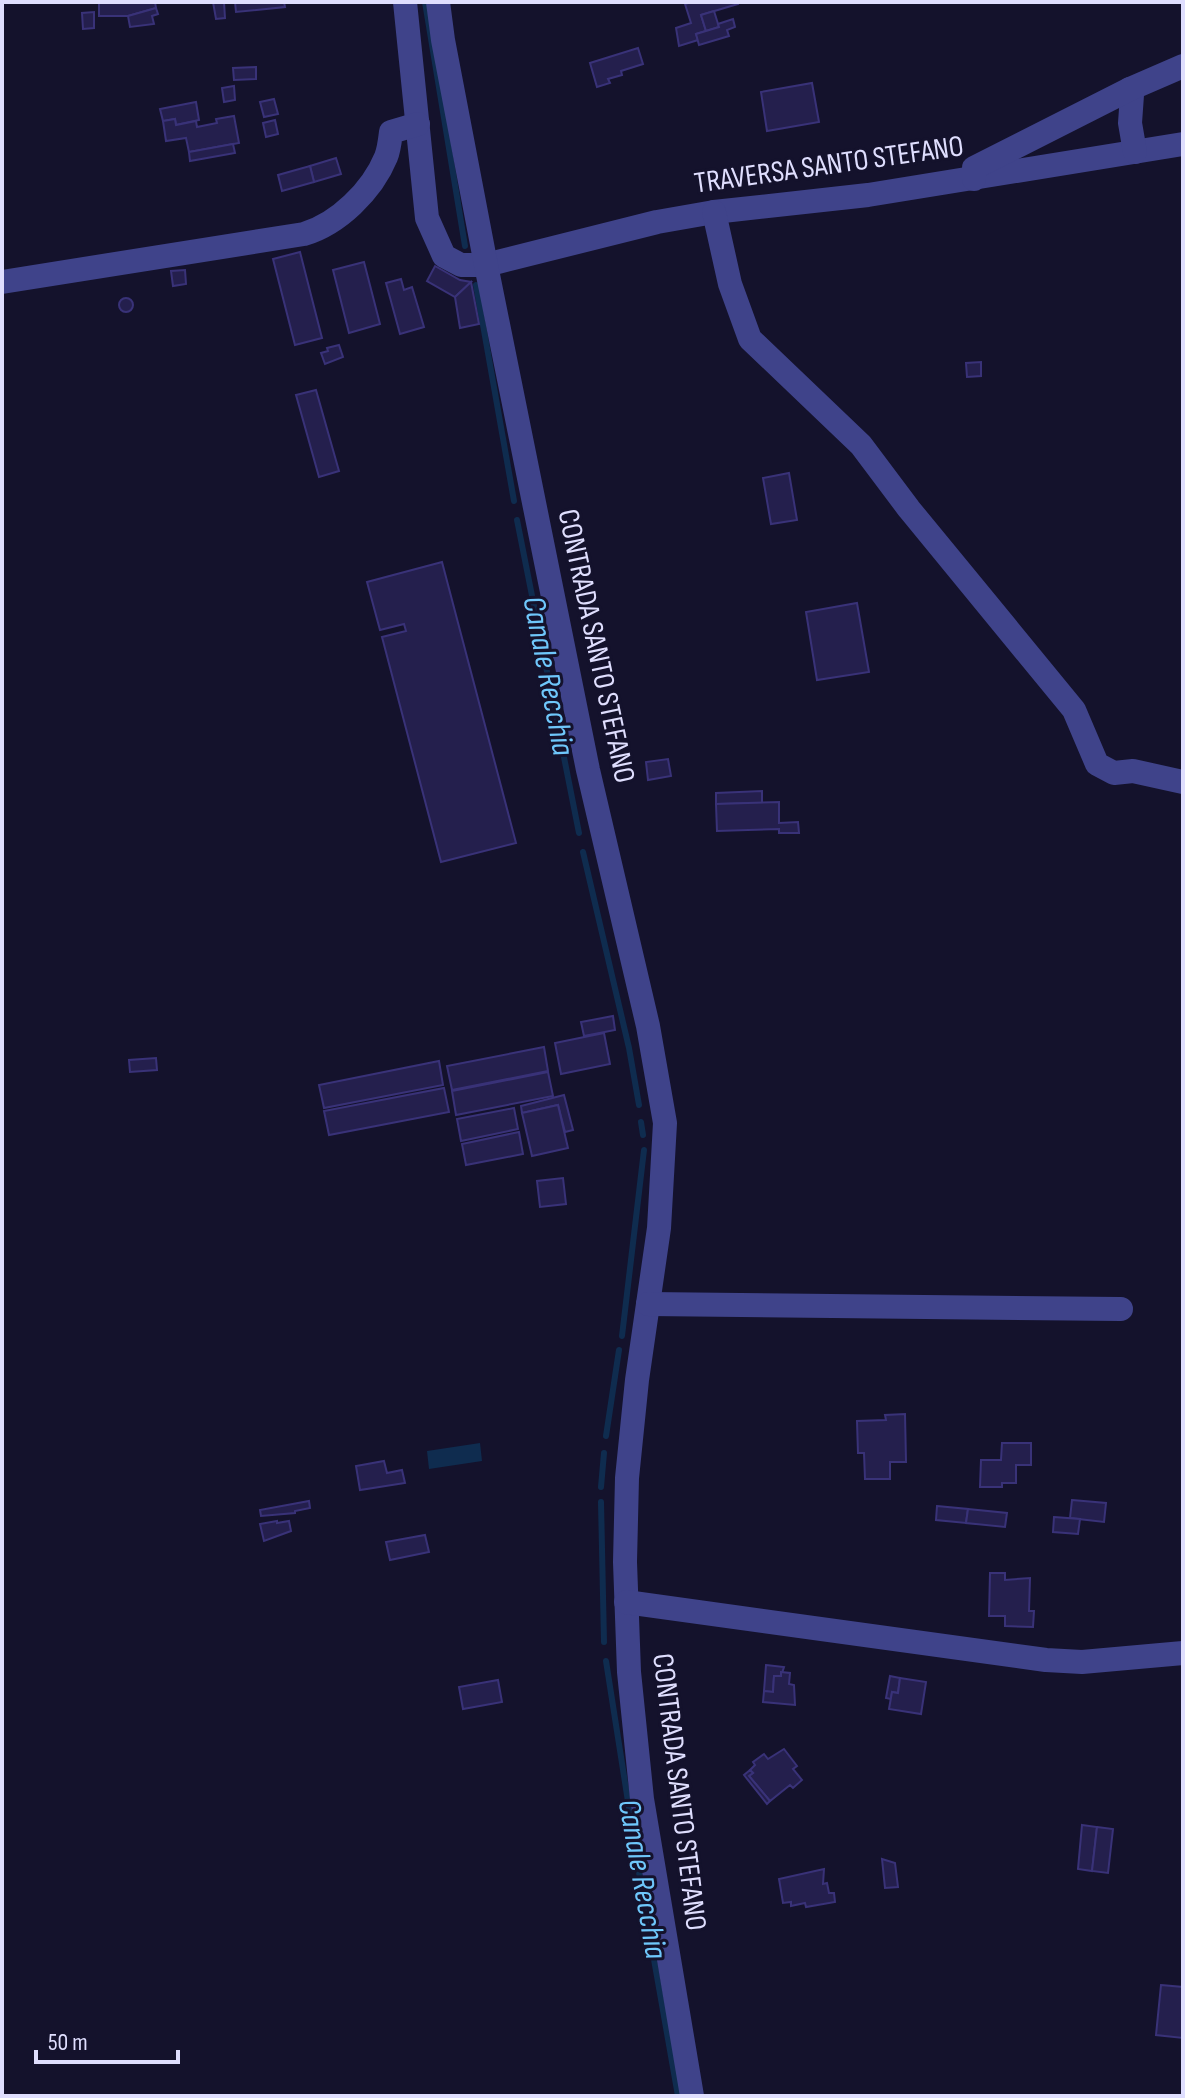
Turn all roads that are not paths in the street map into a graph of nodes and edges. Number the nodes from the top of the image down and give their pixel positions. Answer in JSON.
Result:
{"nodes":[{"id":1,"x":405,"y":2,"type":"edge"},
{"id":2,"x":438,"y":2,"type":"edge"},
{"id":3,"x":1183,"y":66,"type":"edge"},
{"id":4,"x":1130,"y":89,"type":"junction"},
{"id":5,"x":418,"y":124,"type":"junction"},
{"id":6,"x":1183,"y":144,"type":"edge"},
{"id":7,"x":1135,"y":152,"type":"junction"},
{"id":8,"x":974,"y":179,"type":"junction"},
{"id":9,"x":714,"y":212,"type":"junction"},
{"id":10,"x":486,"y":265,"type":"junction"},
{"id":11,"x":2,"y":282,"type":"edge"},
{"id":12,"x":1183,"y":782,"type":"edge"},
{"id":13,"x":648,"y":1304,"type":"junction"},
{"id":14,"x":1121,"y":1309,"type":"dead end"},
{"id":15,"x":626,"y":1602,"type":"junction"},
{"id":16,"x":1183,"y":1653,"type":"edge"},
{"id":17,"x":692,"y":2096,"type":"edge"}],
"edges":[{"from":1,"to":5,"type":"street"},
{"from":2,"to":10,"type":"street","name":"CONTRADA SANTO STEFANO"},
{"from":3,"to":4,"type":"street"},
{"from":4,"to":7,"type":"street"},
{"from":4,"to":8,"type":"street"},
{"from":5,"to":10,"type":"street"},
{"from":5,"to":11,"type":"street"},
{"from":6,"to":7,"type":"street","name":"TRAVERSA SANTO STEFANO"},
{"from":7,"to":8,"type":"street","name":"TRAVERSA SANTO STEFANO"},
{"from":8,"to":9,"type":"street","name":"TRAVERSA SANTO STEFANO"},
{"from":9,"to":10,"type":"street","name":"TRAVERSA SANTO STEFANO"},
{"from":9,"to":12,"type":"street"},
{"from":10,"to":13,"type":"street","name":"CONTRADA SANTO STEFANO"},
{"from":13,"to":14,"type":"street"},
{"from":13,"to":15,"type":"street","name":"CONTRADA SANTO STEFANO"},
{"from":15,"to":16,"type":"street"},
{"from":15,"to":17,"type":"street","name":"CONTRADA SANTO STEFANO"}]}
